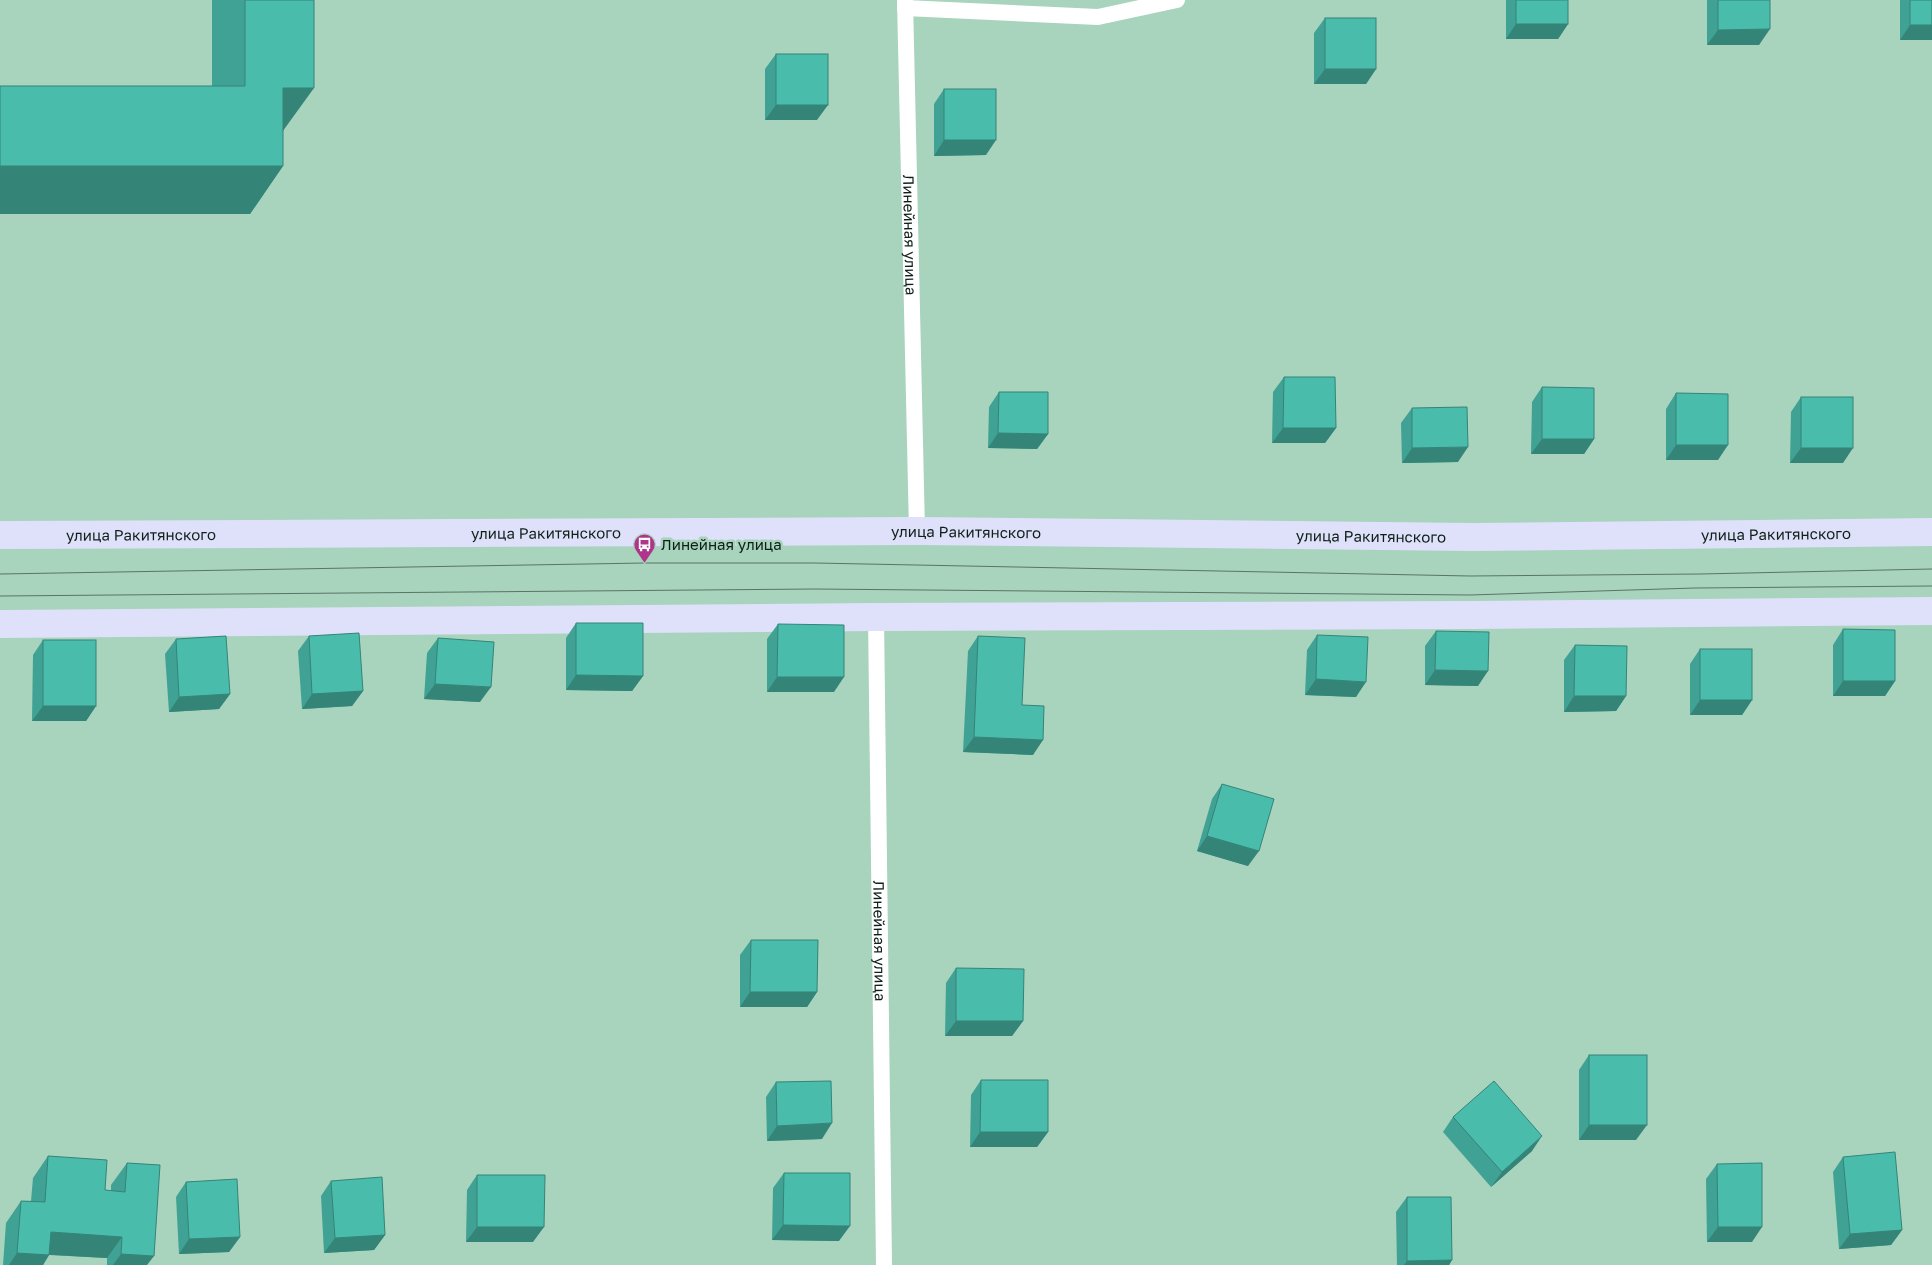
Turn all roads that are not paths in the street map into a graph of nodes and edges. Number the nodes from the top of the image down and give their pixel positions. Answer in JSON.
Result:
{"nodes":[{"id":1,"x":1177,"y":0,"type":"edge"},
{"id":2,"x":905,"y":4,"type":"edge"},
{"id":3,"x":918,"y":531,"type":"junction"},
{"id":4,"x":1932,"y":532,"type":"edge"},
{"id":5,"x":0,"y":535,"type":"edge"},
{"id":6,"x":1932,"y":612,"type":"edge"},
{"id":7,"x":876,"y":617,"type":"junction"},
{"id":8,"x":0,"y":624,"type":"edge"},
{"id":9,"x":884,"y":1265,"type":"edge"}],
"edges":[{"from":1,"to":2,"type":"lane"},
{"from":2,"to":3,"type":"lane","name":"Линейная улица"},
{"from":3,"to":4,"type":"main road","name":"улица Ракитянского"},
{"from":3,"to":5,"type":"main road","name":"улица Ракитянского"},
{"from":6,"to":7,"type":"main road"},
{"from":7,"to":8,"type":"main road"},
{"from":7,"to":9,"type":"lane","name":"Линейная улица"}]}
